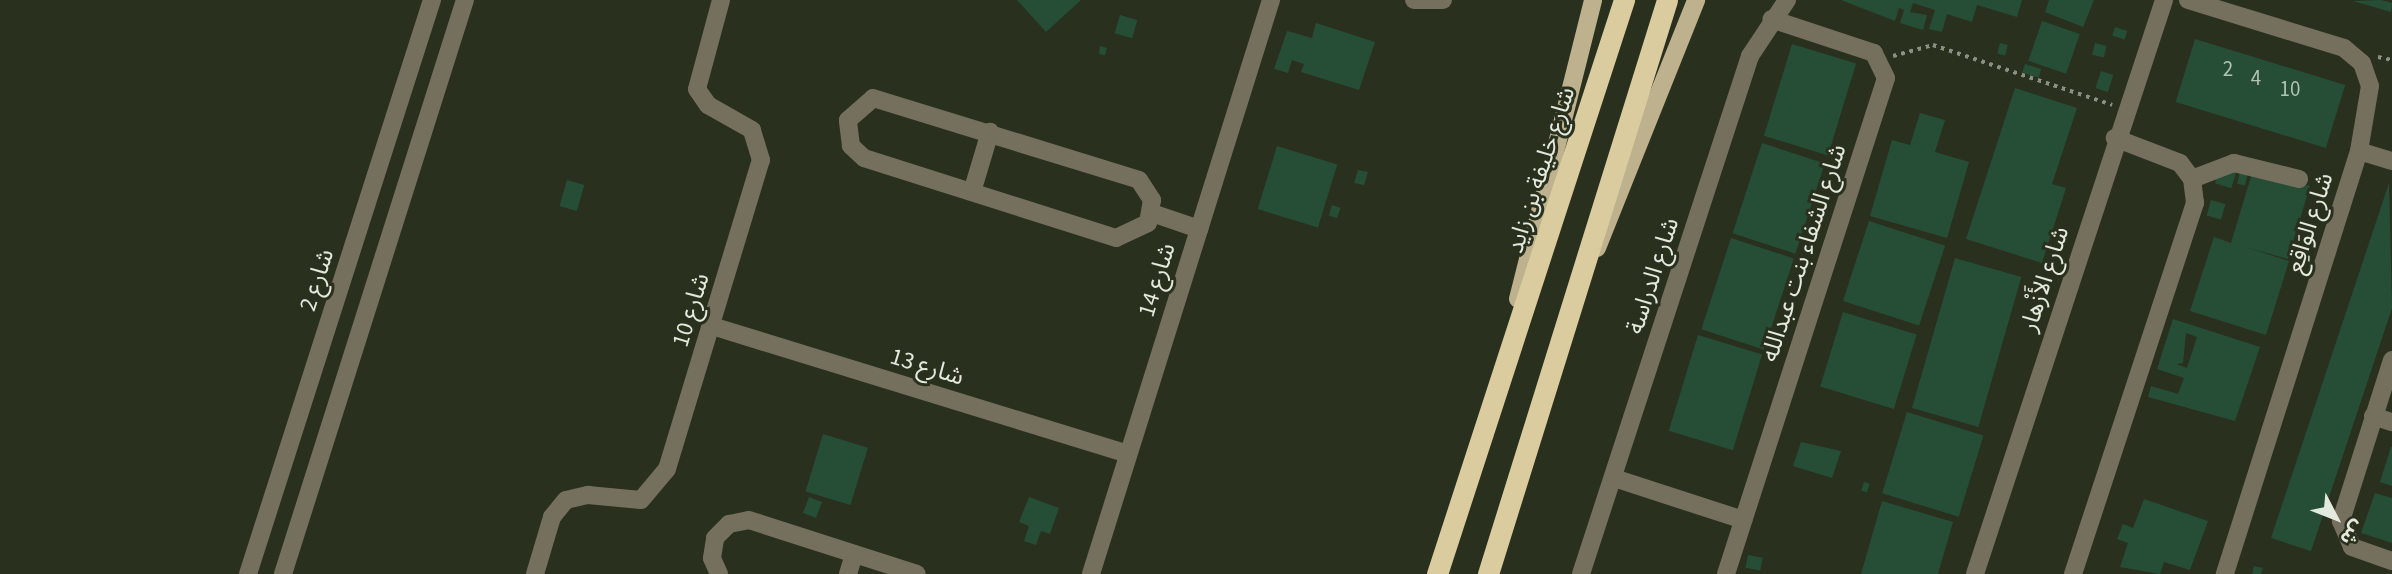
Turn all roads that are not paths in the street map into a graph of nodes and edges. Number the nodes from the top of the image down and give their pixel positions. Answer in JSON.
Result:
{"nodes":[{"id":1,"x":432,"y":0,"type":"edge"},
{"id":2,"x":465,"y":0,"type":"edge"},
{"id":3,"x":721,"y":0,"type":"edge"},
{"id":4,"x":1271,"y":0,"type":"edge"},
{"id":5,"x":1414,"y":0,"type":"edge"},
{"id":6,"x":1443,"y":0,"type":"edge"},
{"id":7,"x":1593,"y":0,"type":"edge"},
{"id":8,"x":1624,"y":0,"type":"edge"},
{"id":9,"x":1667,"y":0,"type":"edge"},
{"id":10,"x":1696,"y":0,"type":"edge"},
{"id":11,"x":1787,"y":0,"type":"edge"},
{"id":12,"x":2164,"y":0,"type":"edge"},
{"id":13,"x":2188,"y":0,"type":"edge"},
{"id":14,"x":1771,"y":19,"type":"junction"},
{"id":15,"x":990,"y":132,"type":"junction"},
{"id":16,"x":2115,"y":138,"type":"junction"},
{"id":17,"x":2359,"y":151,"type":"junction"},
{"id":18,"x":2392,"y":161,"type":"edge"},
{"id":19,"x":2192,"y":179,"type":"junction"},
{"id":20,"x":2299,"y":179,"type":"dead end"},
{"id":21,"x":972,"y":192,"type":"junction"},
{"id":22,"x":1152,"y":213,"type":"junction"},
{"id":23,"x":1199,"y":229,"type":"junction"},
{"id":24,"x":1578,"y":286,"type":"junction"},
{"id":25,"x":712,"y":326,"type":"junction"},
{"id":26,"x":1508,"y":356,"type":"junction"},
{"id":27,"x":2392,"y":360,"type":"edge"},
{"id":28,"x":2374,"y":416,"type":"junction"},
{"id":29,"x":2392,"y":422,"type":"edge"},
{"id":30,"x":1129,"y":454,"type":"junction"},
{"id":31,"x":1614,"y":478,"type":"junction"},
{"id":32,"x":1743,"y":520,"type":"junction"},
{"id":33,"x":855,"y":554,"type":"junction"},
{"id":34,"x":2392,"y":561,"type":"edge"},
{"id":35,"x":248,"y":574,"type":"edge"},
{"id":36,"x":283,"y":574,"type":"edge"},
{"id":37,"x":535,"y":574,"type":"edge"},
{"id":38,"x":719,"y":574,"type":"edge"},
{"id":39,"x":848,"y":574,"type":"edge"},
{"id":40,"x":918,"y":574,"type":"edge"},
{"id":41,"x":1091,"y":574,"type":"edge"},
{"id":42,"x":1437,"y":574,"type":"edge"},
{"id":43,"x":1488,"y":574,"type":"edge"},
{"id":44,"x":1581,"y":574,"type":"edge"},
{"id":45,"x":1726,"y":574,"type":"edge"},
{"id":46,"x":1975,"y":574,"type":"edge"},
{"id":47,"x":2073,"y":574,"type":"edge"},
{"id":48,"x":2225,"y":574,"type":"edge"}],
"edges":[{"from":1,"to":35,"type":"street","name":"شارع 2"},
{"from":2,"to":36,"type":"street"},
{"from":3,"to":25,"type":"street","name":"شارع 10"},
{"from":4,"to":23,"type":"street","name":"شارع 14"},
{"from":5,"to":6,"type":"street"},
{"from":7,"to":26,"type":"main road","name":"شارع خليفة بن زايد"},
{"from":8,"to":26,"type":"highway","name":"شارع خليفة بن زايد"},
{"from":9,"to":24,"type":"highway"},
{"from":10,"to":24,"type":"main road"},
{"from":11,"to":14,"type":"street","name":"شارع الدراسة"},
{"from":12,"to":16,"type":"street","name":"شارع الأَزْهار"},
{"from":13,"to":17,"type":"street","name":"شارع الوَاقِع"},
{"from":14,"to":31,"type":"street","name":"شارع الدراسة"},
{"from":14,"to":32,"type":"street","name":"شارع الشفاء بنت عبدالله"},
{"from":15,"to":21,"type":"street"},
{"from":15,"to":21,"type":"street"},
{"from":15,"to":22,"type":"street"},
{"from":16,"to":19,"type":"street"},
{"from":16,"to":46,"type":"street","name":"شارع الأَزْهار"},
{"from":17,"to":18,"type":"street"},
{"from":17,"to":48,"type":"street","name":"شارع الوَاقِع"},
{"from":19,"to":20,"type":"street"},
{"from":19,"to":47,"type":"street"},
{"from":21,"to":22,"type":"street"},
{"from":22,"to":23,"type":"street"},
{"from":23,"to":30,"type":"street","name":"شارع 14"},
{"from":24,"to":43,"type":"highway"},
{"from":25,"to":30,"type":"street","name":"شارع 13"},
{"from":25,"to":37,"type":"street","name":"شارع 10"},
{"from":26,"to":42,"type":"highway","name":"شارع خليفة بن زايد"},
{"from":27,"to":28,"type":"street"},
{"from":28,"to":29,"type":"street"},
{"from":28,"to":34,"type":"street"},
{"from":30,"to":41,"type":"street","name":"شارع 14"},
{"from":31,"to":32,"type":"street"},
{"from":31,"to":44,"type":"street","name":"شارع الدراسة"},
{"from":32,"to":45,"type":"street","name":"شارع الشفاء بنت عبدالله"},
{"from":33,"to":38,"type":"street"},
{"from":33,"to":39,"type":"street"},
{"from":33,"to":40,"type":"street"}]}
